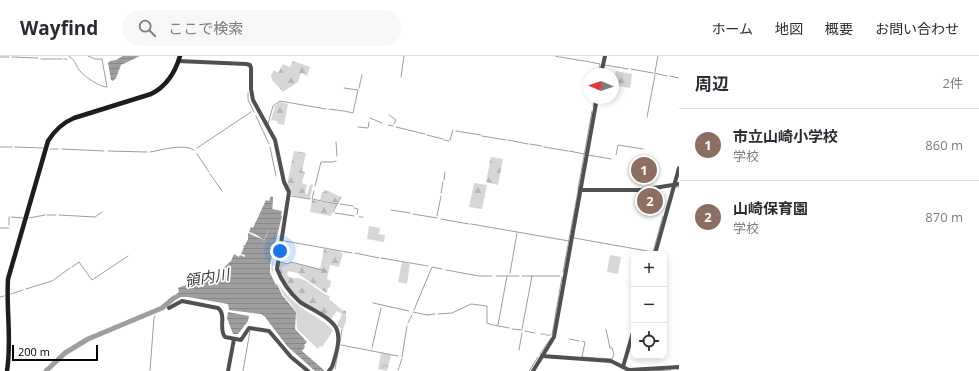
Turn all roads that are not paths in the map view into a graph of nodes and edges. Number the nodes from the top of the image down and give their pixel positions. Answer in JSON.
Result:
{"nodes":[{"id":1,"x":605,"y":56,"type":"edge"},
{"id":2,"x":179,"y":59,"type":"edge"},
{"id":3,"x":602,"y":68,"type":"edge"},
{"id":4,"x":595,"y":104,"type":"edge"},
{"id":5,"x":679,"y":168,"type":"edge"},
{"id":6,"x":677,"y":184,"type":"edge"},
{"id":7,"x":580,"y":190,"type":"junction"},
{"id":8,"x":656,"y":251,"type":"edge"},
{"id":9,"x":169,"y":308,"type":"dead end"},
{"id":10,"x":234,"y":339,"type":"junction"},
{"id":11,"x":631,"y":339,"type":"edge"},
{"id":12,"x":542,"y":356,"type":"junction"},
{"id":13,"x":623,"y":367,"type":"junction"},
{"id":14,"x":679,"y":367,"type":"edge"},
{"id":15,"x":7,"y":371,"type":"edge"},
{"id":16,"x":228,"y":371,"type":"edge"},
{"id":17,"x":308,"y":371,"type":"edge"},
{"id":18,"x":329,"y":371,"type":"edge"},
{"id":19,"x":533,"y":371,"type":"edge"}],
"edges":[{"from":1,"to":3,"type":"street"},
{"from":2,"to":15,"type":"main road"},
{"from":2,"to":18,"type":"street"},
{"from":4,"to":7,"type":"street"},
{"from":5,"to":6,"type":"street"},
{"from":6,"to":7,"type":"street"},
{"from":6,"to":8,"type":"street"},
{"from":7,"to":12,"type":"street"},
{"from":9,"to":10,"type":"street"},
{"from":10,"to":16,"type":"street"},
{"from":10,"to":17,"type":"street"},
{"from":11,"to":13,"type":"street"},
{"from":12,"to":13,"type":"street"},
{"from":12,"to":19,"type":"street"},
{"from":13,"to":14,"type":"street"}]}
